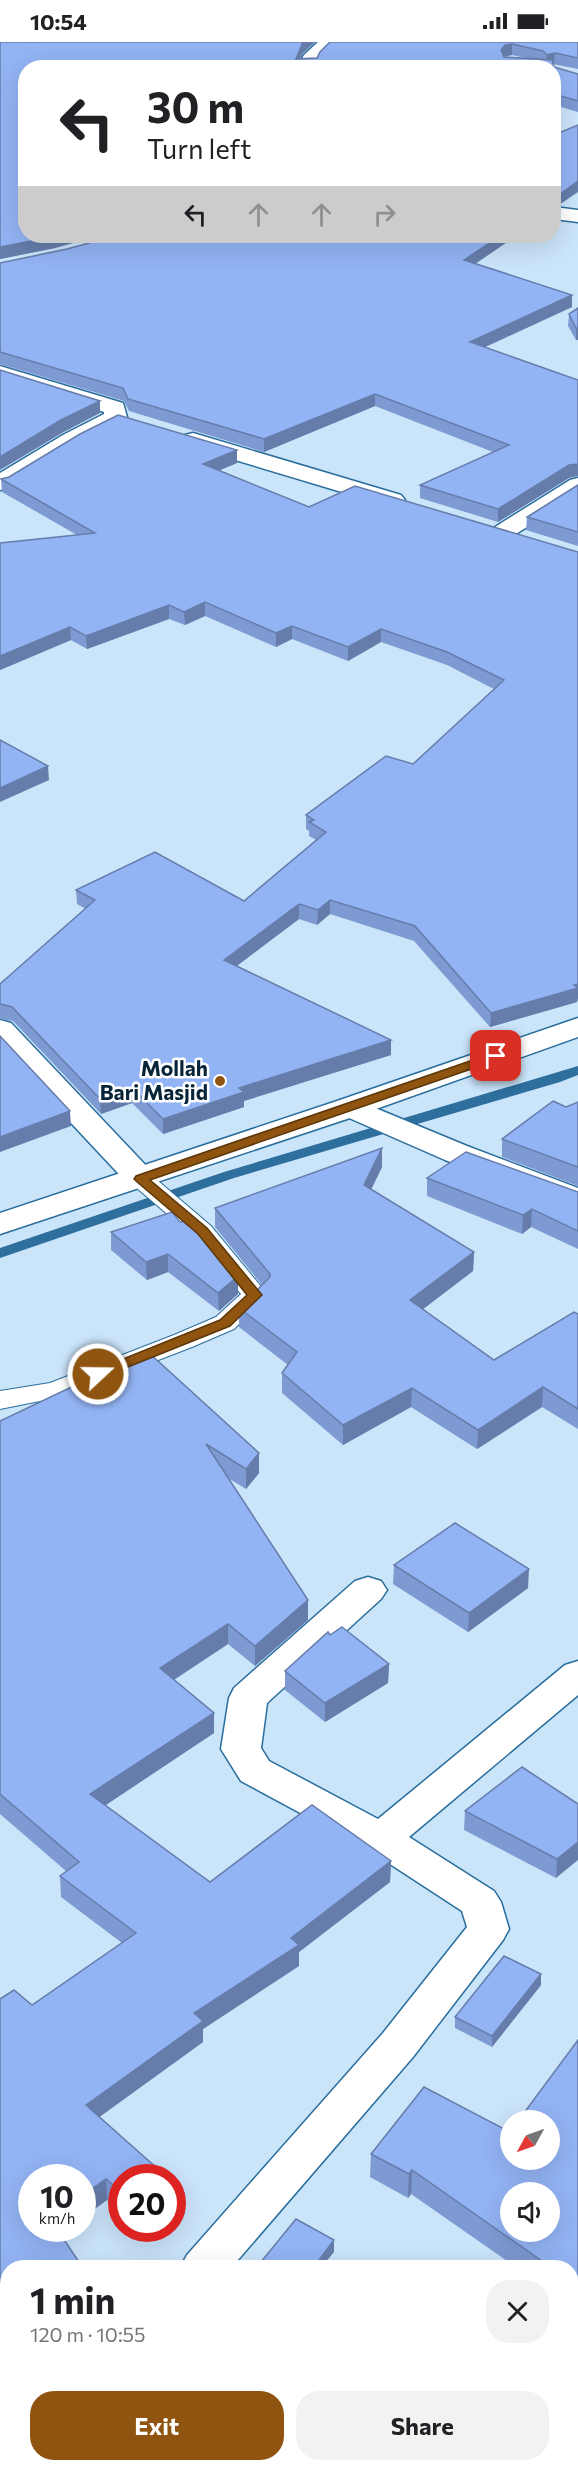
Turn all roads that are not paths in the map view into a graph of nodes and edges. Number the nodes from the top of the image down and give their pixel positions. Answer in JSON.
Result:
{"nodes":[{"id":1,"x":328,"y":42,"type":"edge"},
{"id":2,"x":310,"y":60,"type":"edge"},
{"id":3,"x":561,"y":214,"type":"edge"},
{"id":4,"x":578,"y":216,"type":"edge"},
{"id":5,"x":0,"y":373,"type":"edge"},
{"id":6,"x":116,"y":417,"type":"junction"},
{"id":7,"x":139,"y":424,"type":"edge"},
{"id":8,"x":173,"y":434,"type":"edge"},
{"id":9,"x":0,"y":483,"type":"edge"},
{"id":10,"x":578,"y":485,"type":"edge"},
{"id":11,"x":412,"y":505,"type":"edge"},
{"id":12,"x":535,"y":542,"type":"edge"},
{"id":13,"x":578,"y":1027,"type":"edge"},
{"id":14,"x":0,"y":1029,"type":"edge"},
{"id":15,"x":363,"y":1112,"type":"junction"},
{"id":16,"x":141,"y":1179,"type":"junction"},
{"id":17,"x":578,"y":1199,"type":"edge"},
{"id":18,"x":0,"y":1224,"type":"edge"},
{"id":19,"x":0,"y":1400,"type":"edge"},
{"id":20,"x":368,"y":1590,"type":"dead end"},
{"id":21,"x":578,"y":1674,"type":"edge"},
{"id":22,"x":381,"y":1839,"type":"junction"},
{"id":23,"x":210,"y":2260,"type":"edge"}],
"edges":[{"from":1,"to":2,"type":"street"},
{"from":3,"to":4,"type":"street"},
{"from":5,"to":6,"type":"street"},
{"from":6,"to":7,"type":"street"},
{"from":6,"to":9,"type":"street"},
{"from":8,"to":11,"type":"street"},
{"from":10,"to":12,"type":"street"},
{"from":13,"to":15,"type":"street"},
{"from":14,"to":16,"type":"street"},
{"from":15,"to":16,"type":"street"},
{"from":15,"to":17,"type":"street"},
{"from":16,"to":18,"type":"street"},
{"from":16,"to":19,"type":"lane"},
{"from":20,"to":22,"type":"street"},
{"from":21,"to":22,"type":"street"},
{"from":22,"to":23,"type":"street"}]}
